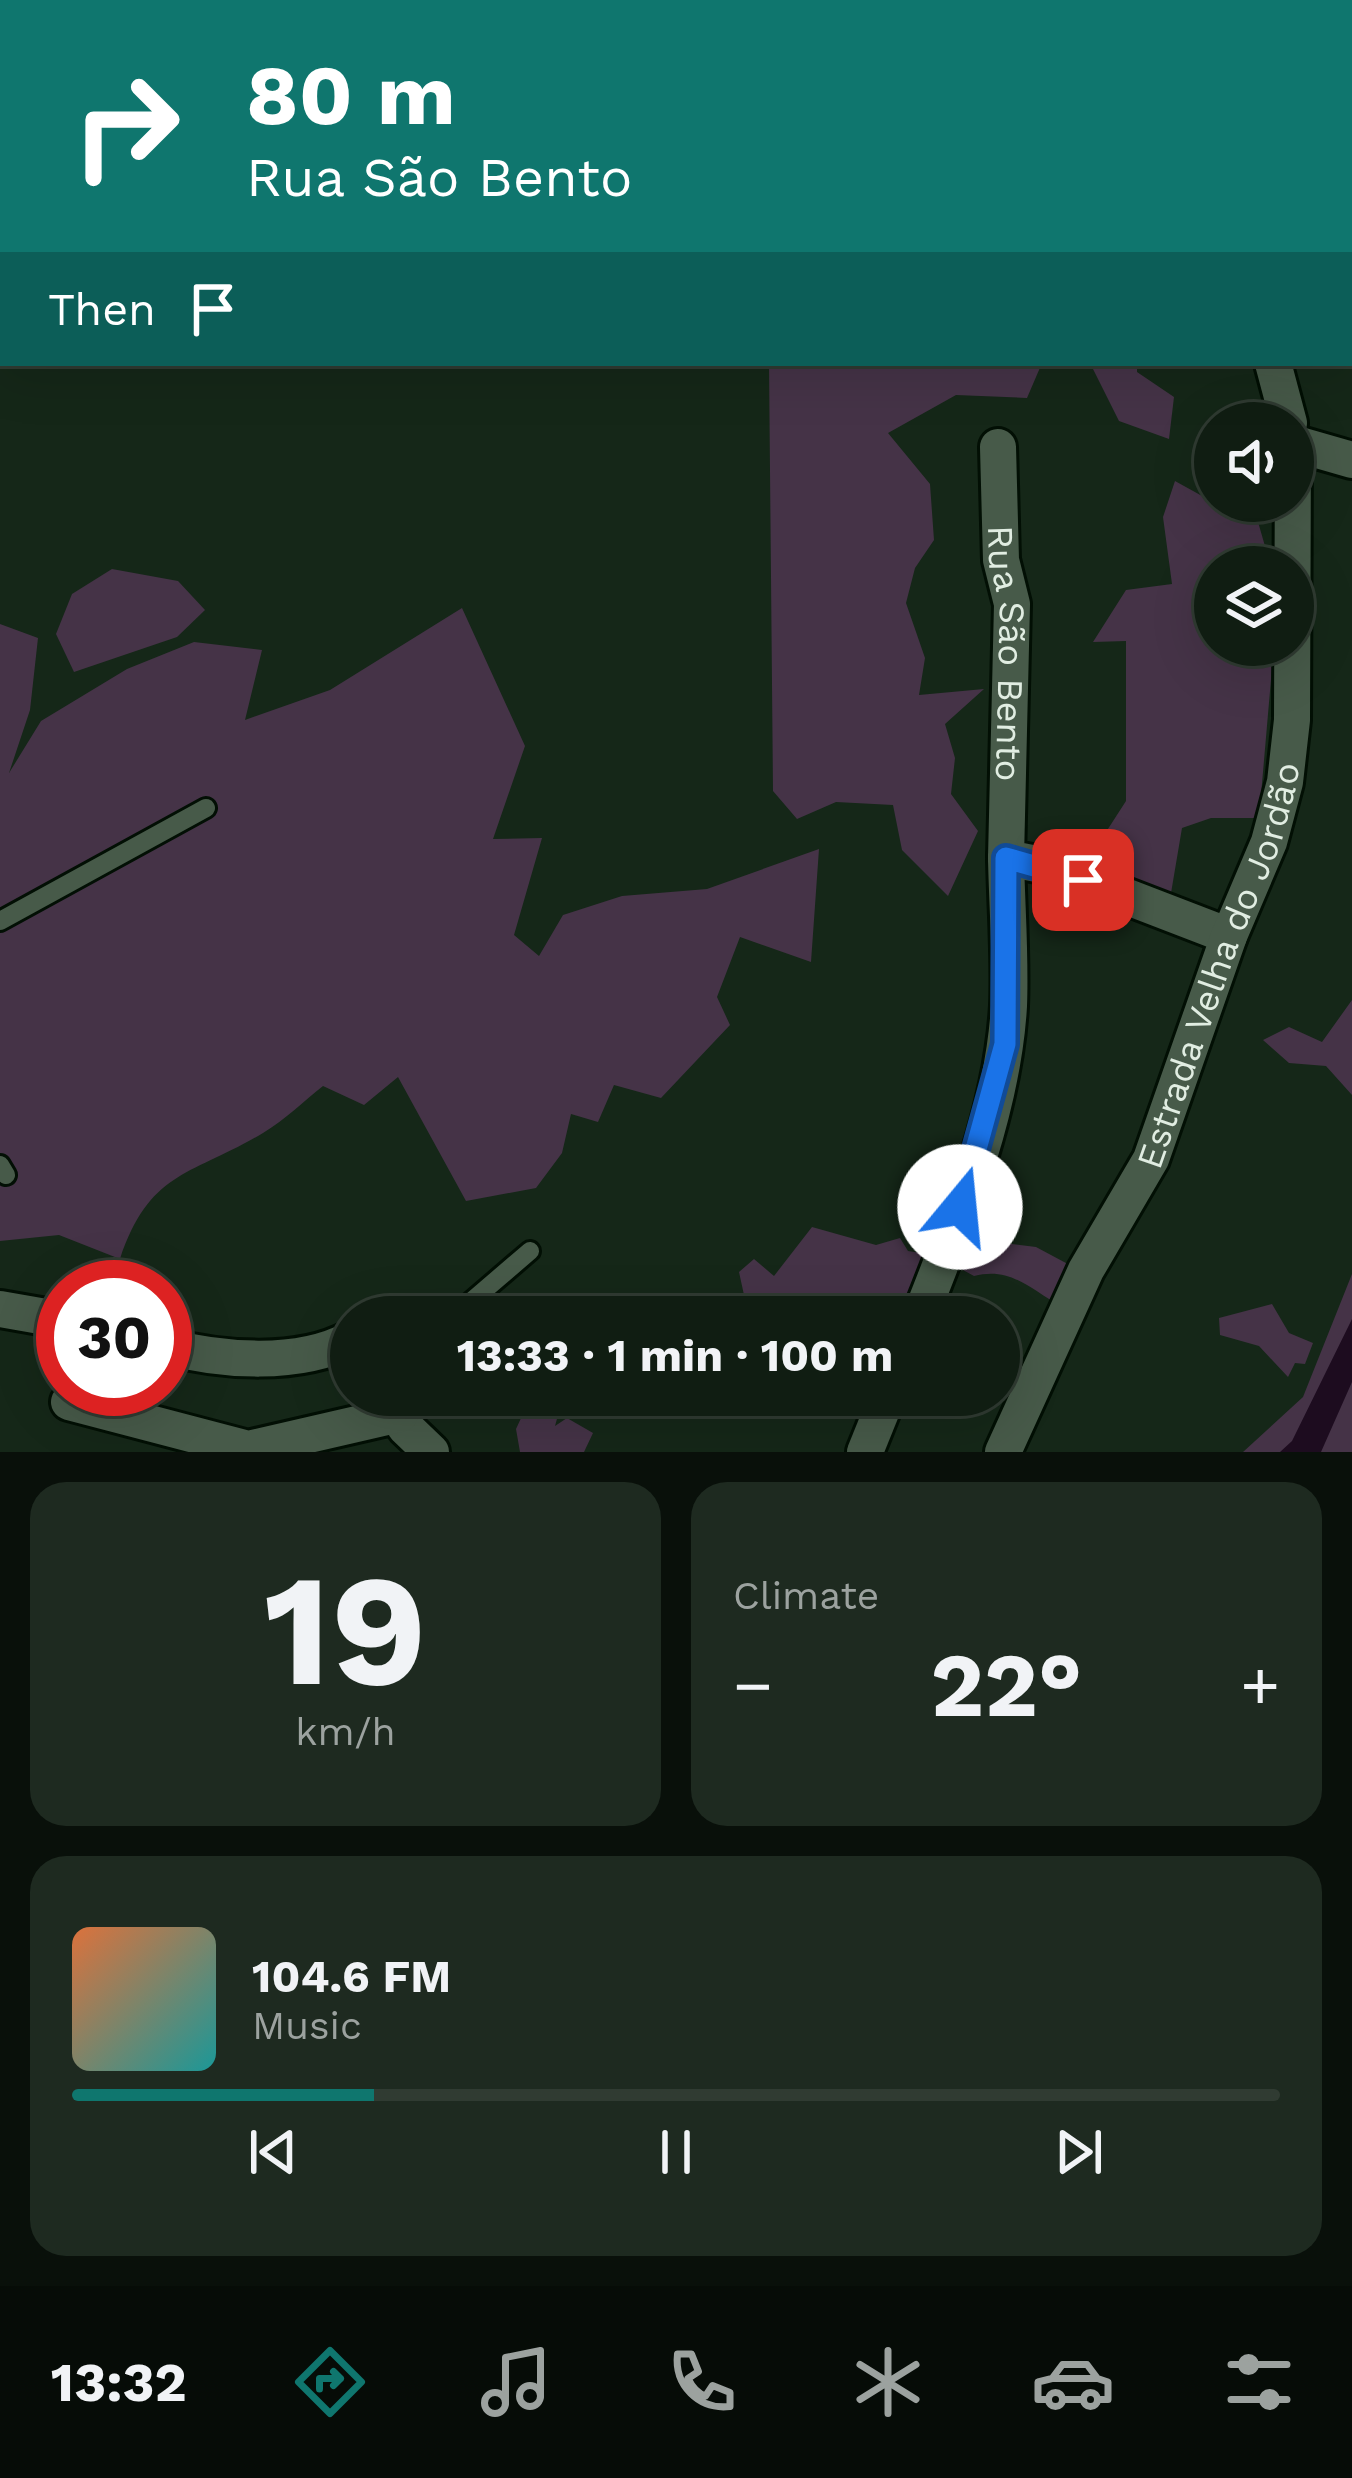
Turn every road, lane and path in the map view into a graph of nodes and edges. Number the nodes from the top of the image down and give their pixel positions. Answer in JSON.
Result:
{"nodes":[{"id":1,"x":1274,"y":366,"type":"edge"},
{"id":2,"x":1283,"y":402,"type":"edge"},
{"id":3,"x":998,"y":447,"type":"dead end"},
{"id":4,"x":1314,"y":448,"type":"edge"},
{"id":5,"x":1352,"y":460,"type":"edge"},
{"id":6,"x":1293,"y":522,"type":"edge"},
{"id":7,"x":206,"y":808,"type":"dead end"},
{"id":8,"x":1006,"y":858,"type":"junction"},
{"id":9,"x":0,"y":921,"type":"edge"},
{"id":10,"x":1228,"y":936,"type":"junction"},
{"id":11,"x":530,"y":1251,"type":"dead end"},
{"id":12,"x":478,"y":1296,"type":"edge"},
{"id":13,"x":928,"y":1296,"type":"edge"},
{"id":14,"x":0,"y":1309,"type":"edge"},
{"id":15,"x":36,"y":1315,"type":"edge"},
{"id":16,"x":330,"y":1344,"type":"edge"},
{"id":17,"x":192,"y":1349,"type":"edge"},
{"id":18,"x":123,"y":1416,"type":"edge"},
{"id":19,"x":358,"y":1416,"type":"edge"},
{"id":20,"x":402,"y":1416,"type":"edge"},
{"id":21,"x":880,"y":1416,"type":"edge"},
{"id":22,"x":431,"y":1452,"type":"edge"},
{"id":23,"x":865,"y":1452,"type":"edge"},
{"id":24,"x":1003,"y":1452,"type":"edge"}],
"edges":[{"from":1,"to":2,"type":"street"},
{"from":3,"to":8,"type":"street","name":"Rua São Bento"},
{"from":4,"to":5,"type":"street"},
{"from":6,"to":10,"type":"street","name":"Estrada Velha do Jordão"},
{"from":7,"to":9,"type":"lane"},
{"from":8,"to":10,"type":"street"},
{"from":8,"to":13,"type":"street","name":"Rua São Bento"},
{"from":10,"to":24,"type":"street","name":"Estrada Velha do Jordão"},
{"from":11,"to":12,"type":"lane"},
{"from":14,"to":15,"type":"street"},
{"from":16,"to":17,"type":"street"},
{"from":18,"to":19,"type":"street"},
{"from":20,"to":22,"type":"street"},
{"from":21,"to":23,"type":"street"}]}
